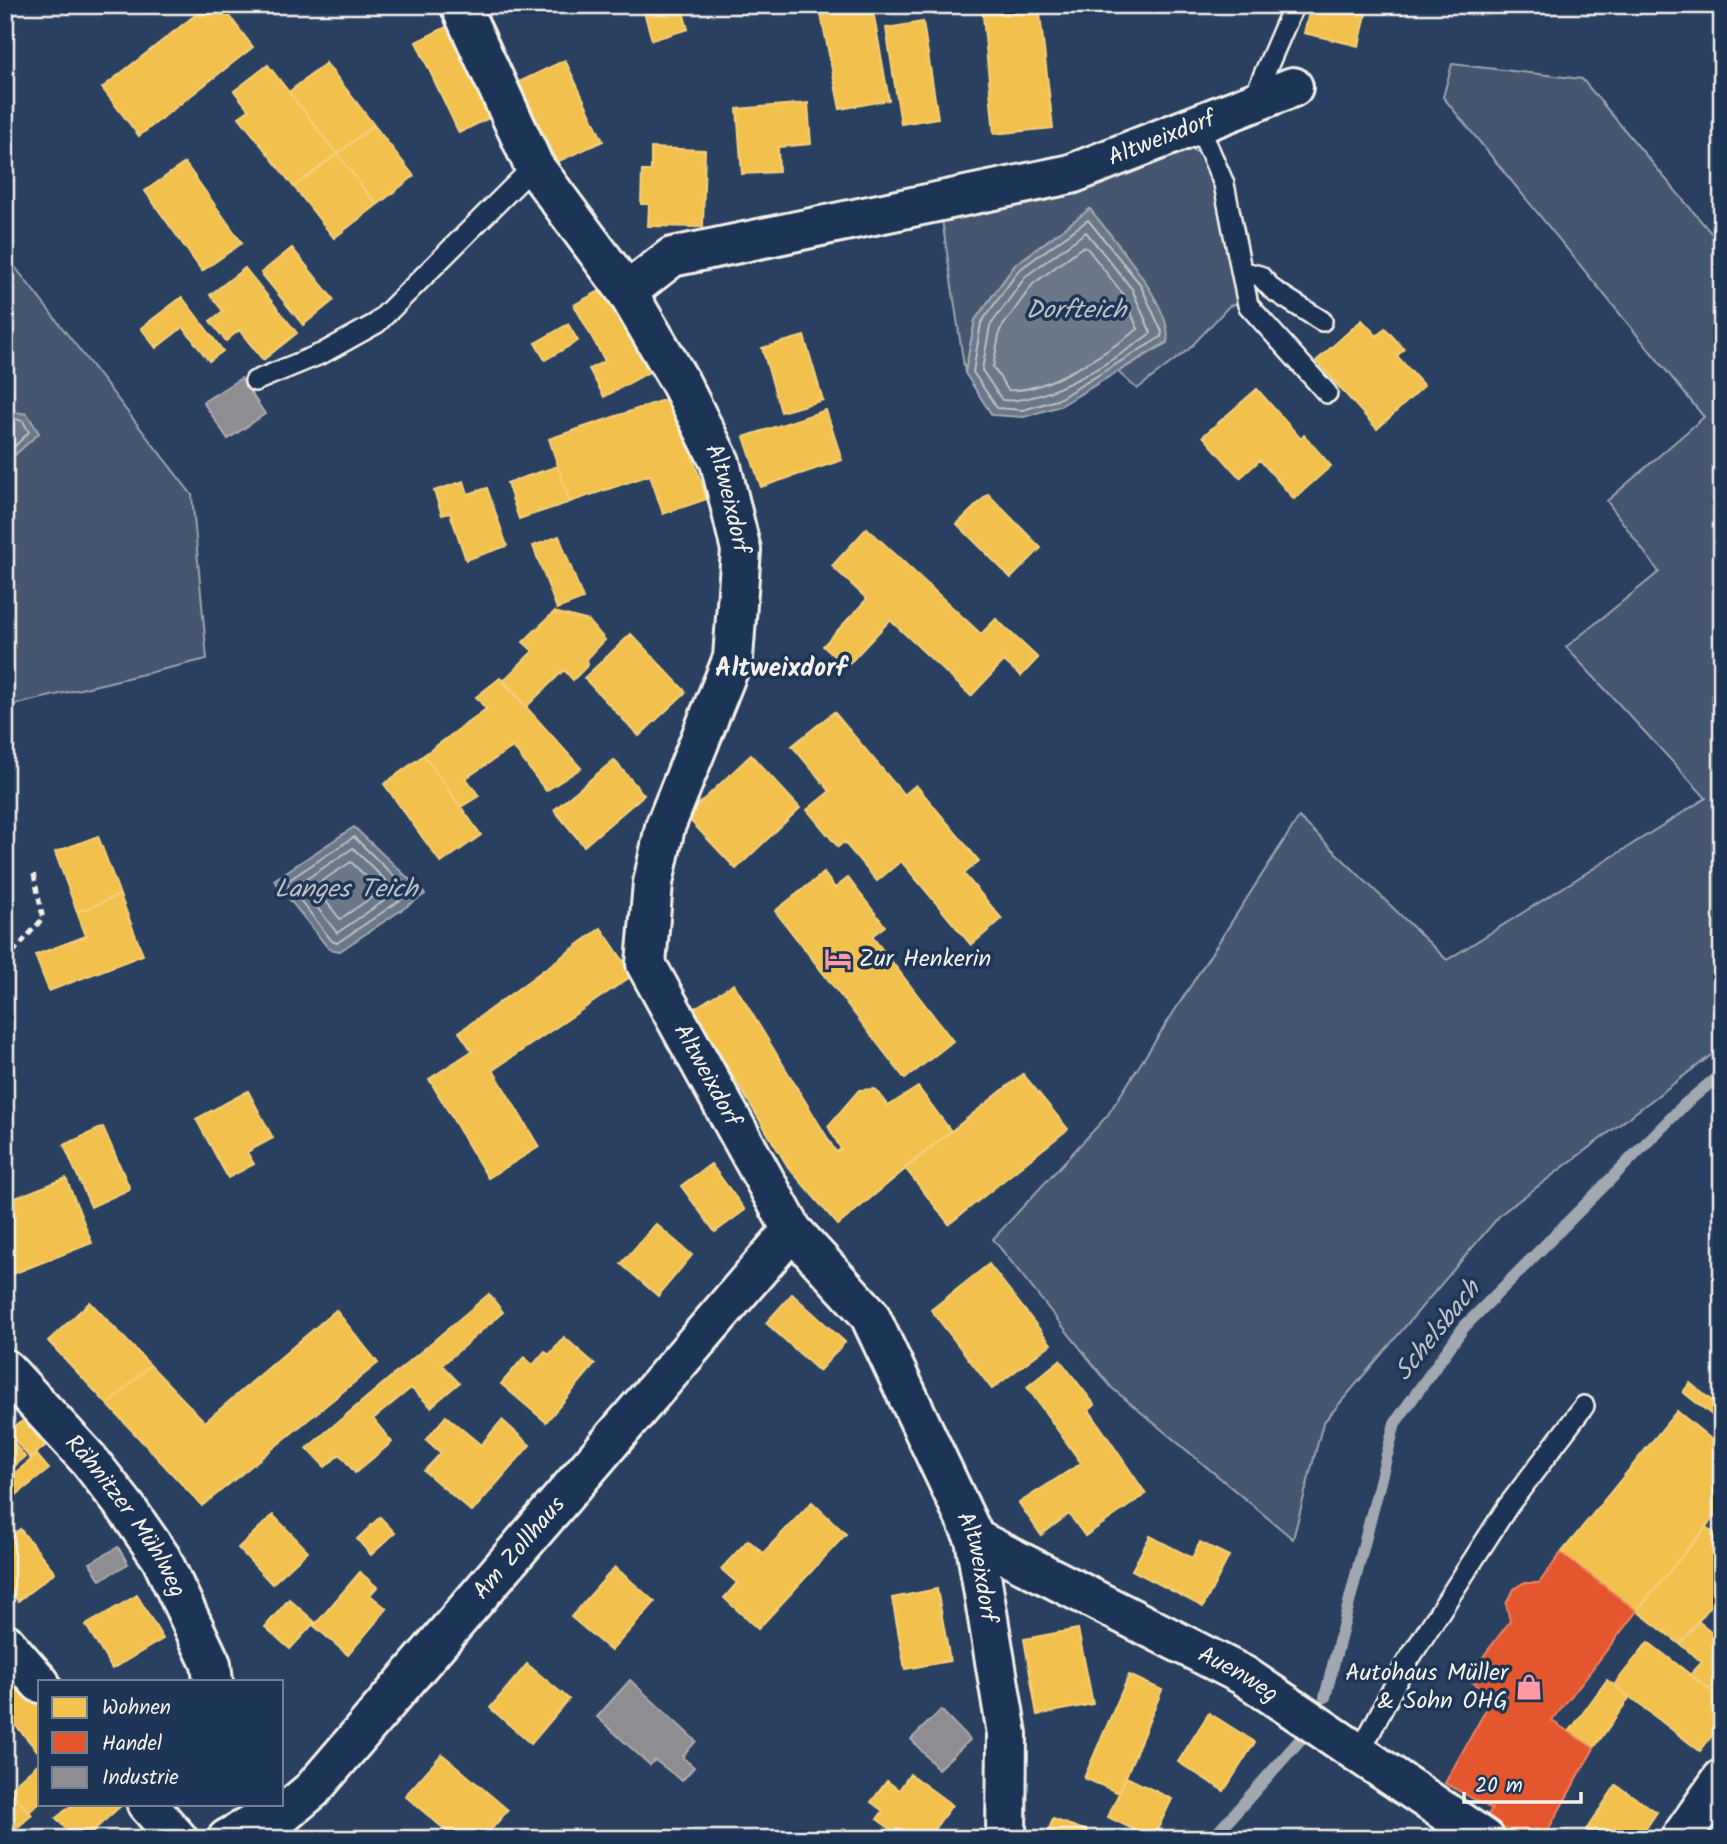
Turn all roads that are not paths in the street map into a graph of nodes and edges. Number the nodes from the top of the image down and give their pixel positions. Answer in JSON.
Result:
{"nodes":[{"id":1,"x":460,"y":5,"type":"edge"},
{"id":2,"x":1294,"y":5,"type":"edge"},
{"id":3,"x":1293,"y":87,"type":"dead end"},
{"id":4,"x":1251,"y":103,"type":"junction"},
{"id":5,"x":1198,"y":124,"type":"junction"},
{"id":6,"x":534,"y":166,"type":"junction"},
{"id":7,"x":1241,"y":271,"type":"junction"},
{"id":8,"x":627,"y":292,"type":"junction"},
{"id":9,"x":1322,"y":321,"type":"dead end"},
{"id":10,"x":255,"y":381,"type":"dead end"},
{"id":11,"x":1327,"y":393,"type":"dead end"},
{"id":12,"x":792,"y":1230,"type":"junction"},
{"id":13,"x":5,"y":1369,"type":"edge"},
{"id":14,"x":1584,"y":1406,"type":"dead end"},
{"id":15,"x":975,"y":1539,"type":"junction"},
{"id":16,"x":5,"y":1643,"type":"edge"},
{"id":17,"x":213,"y":1680,"type":"edge"},
{"id":18,"x":38,"y":1681,"type":"edge"},
{"id":19,"x":1359,"y":1754,"type":"junction"},
{"id":20,"x":1722,"y":1779,"type":"edge"},
{"id":21,"x":149,"y":1806,"type":"edge"},
{"id":22,"x":229,"y":1826,"type":"edge"},
{"id":23,"x":178,"y":1839,"type":"edge"},
{"id":24,"x":1006,"y":1839,"type":"edge"},
{"id":25,"x":1485,"y":1839,"type":"edge"},
{"id":26,"x":1679,"y":1839,"type":"edge"}],
"edges":[{"from":1,"to":6,"type":"street","name":"Altweixdorf"},
{"from":2,"to":4,"type":"lane"},
{"from":3,"to":4,"type":"street","name":"Altweixdorf"},
{"from":4,"to":5,"type":"street","name":"Altweixdorf"},
{"from":5,"to":7,"type":"lane"},
{"from":5,"to":8,"type":"street","name":"Altweixdorf"},
{"from":6,"to":8,"type":"street","name":"Altweixdorf"},
{"from":6,"to":10,"type":"lane"},
{"from":7,"to":9,"type":"lane"},
{"from":7,"to":11,"type":"lane"},
{"from":8,"to":12,"type":"street","name":"Altweixdorf"},
{"from":12,"to":15,"type":"street","name":"Altweixdorf"},
{"from":12,"to":22,"type":"street","name":"Am Zollhaus"},
{"from":13,"to":17,"type":"street","name":"Rähnitzer Mühlweg"},
{"from":14,"to":19,"type":"lane"},
{"from":15,"to":19,"type":"street","name":"Auenweg"},
{"from":15,"to":24,"type":"street","name":"Altweixdorf"},
{"from":16,"to":18,"type":"street"},
{"from":19,"to":25,"type":"street","name":"Auenweg"},
{"from":20,"to":26,"type":"street"},
{"from":21,"to":23,"type":"street"}]}
